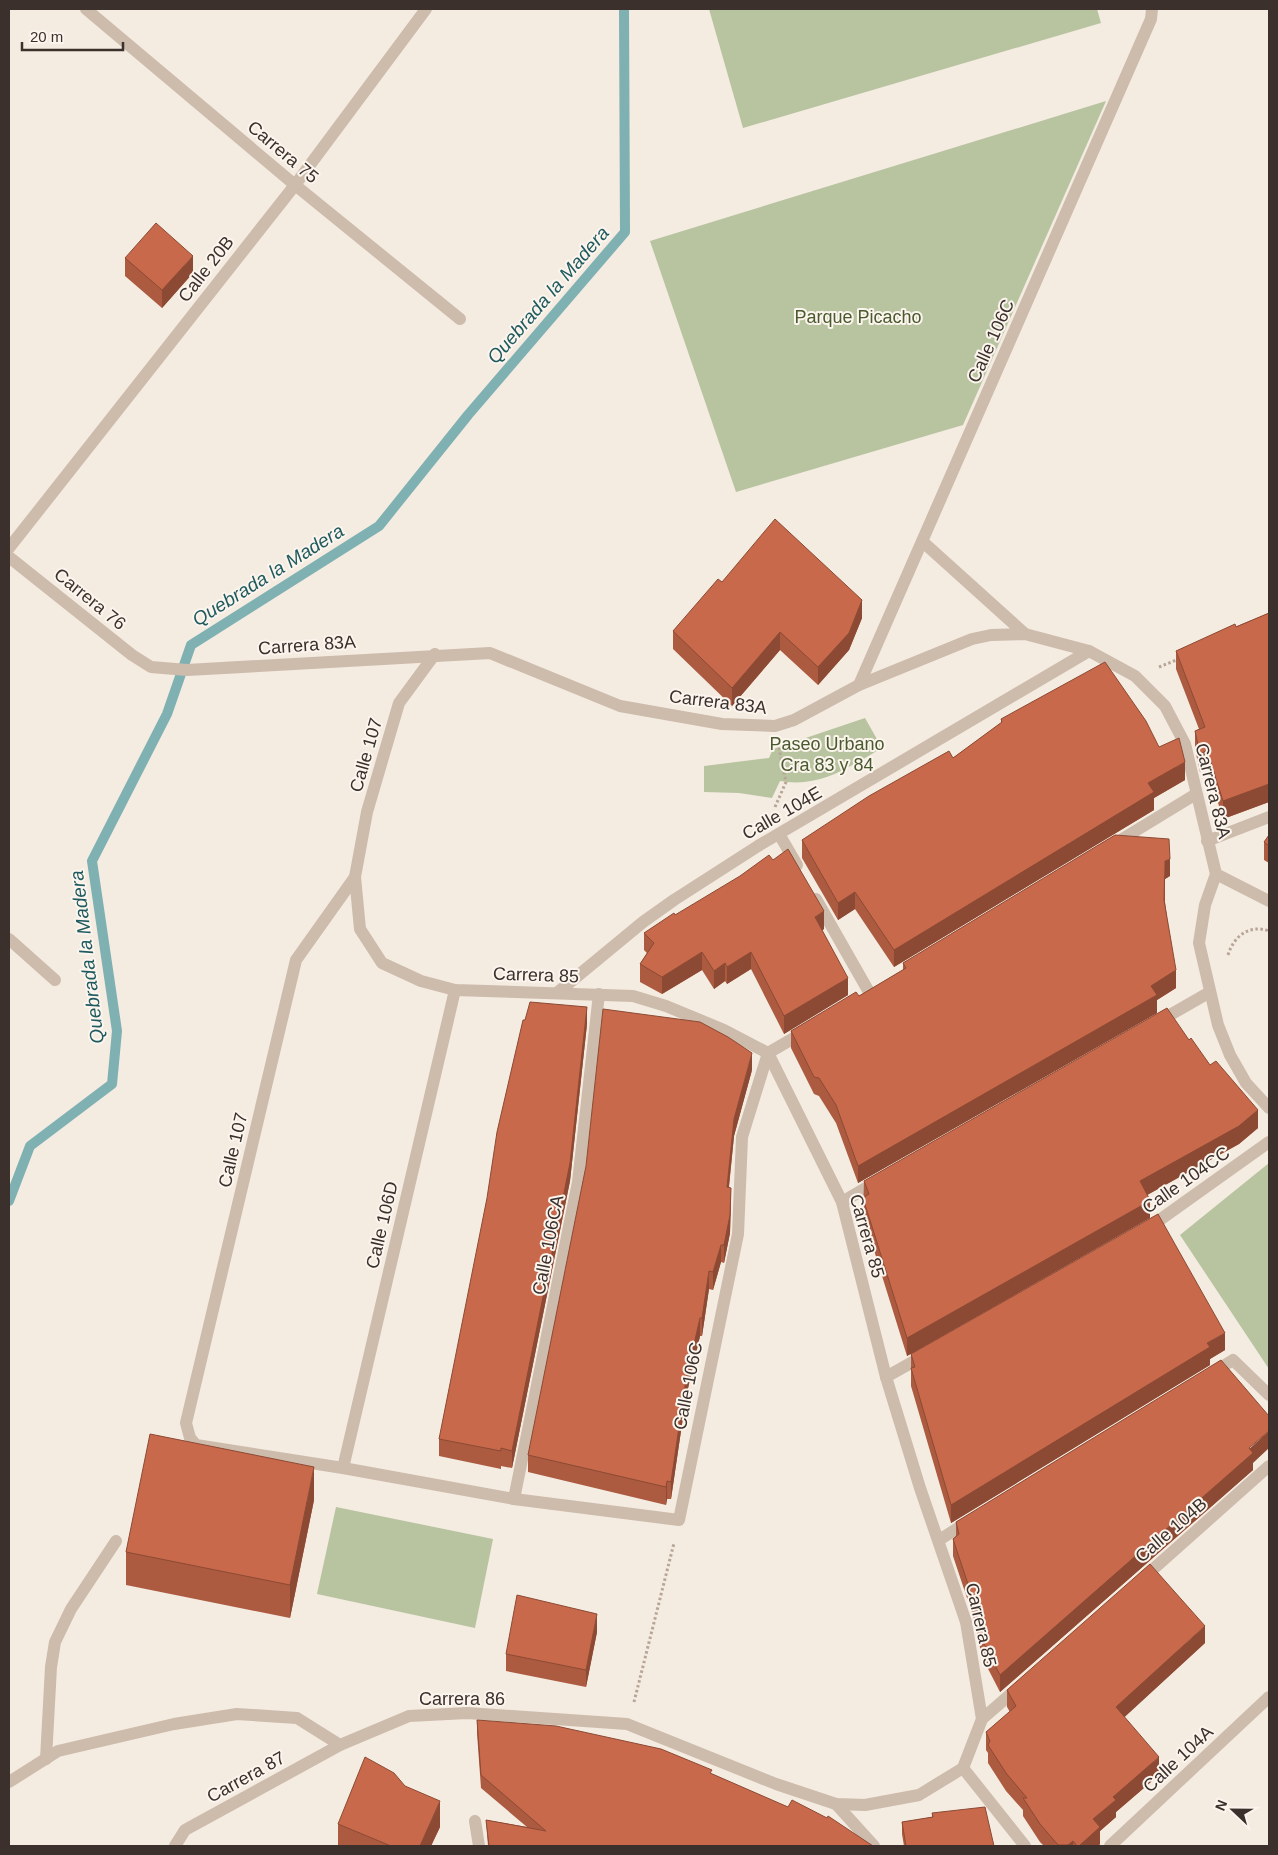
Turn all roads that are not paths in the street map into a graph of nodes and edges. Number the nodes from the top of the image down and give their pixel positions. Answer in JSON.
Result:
{"nodes":[{"id":1,"x":86,"y":9,"type":"edge"},
{"id":2,"x":426,"y":9,"type":"edge"},
{"id":3,"x":1152,"y":9,"type":"edge"},
{"id":4,"x":295,"y":185,"type":"junction"},
{"id":5,"x":460,"y":319,"type":"dead end"},
{"id":6,"x":922,"y":542,"type":"junction"},
{"id":7,"x":9,"y":548,"type":"edge"},
{"id":8,"x":9,"y":556,"type":"edge"},
{"id":9,"x":1025,"y":634,"type":"junction"},
{"id":10,"x":1090,"y":651,"type":"junction"},
{"id":11,"x":436,"y":654,"type":"junction"},
{"id":12,"x":151,"y":667,"type":"joint"},
{"id":13,"x":859,"y":685,"type":"junction"},
{"id":14,"x":1196,"y":794,"type":"junction"},
{"id":15,"x":1269,"y":817,"type":"edge"},
{"id":16,"x":779,"y":834,"type":"junction"},
{"id":17,"x":1207,"y":841,"type":"junction"},
{"id":18,"x":1104,"y":850,"type":"edge"},
{"id":19,"x":1216,"y":874,"type":"junction"},
{"id":20,"x":355,"y":877,"type":"junction"},
{"id":21,"x":1269,"y":901,"type":"edge"},
{"id":22,"x":360,"y":929,"type":"joint"},
{"id":23,"x":9,"y":939,"type":"edge"},
{"id":24,"x":55,"y":980,"type":"dead end"},
{"id":25,"x":455,"y":990,"type":"junction"},
{"id":26,"x":869,"y":992,"type":"edge"},
{"id":27,"x":1210,"y":992,"type":"junction"},
{"id":28,"x":557,"y":993,"type":"junction"},
{"id":29,"x":599,"y":994,"type":"junction"},
{"id":30,"x":818,"y":1023,"type":"edge"},
{"id":31,"x":1142,"y":1031,"type":"edge"},
{"id":32,"x":768,"y":1053,"type":"junction"},
{"id":33,"x":1269,"y":1108,"type":"edge"},
{"id":34,"x":1269,"y":1142,"type":"edge"},
{"id":35,"x":893,"y":1173,"type":"edge"},
{"id":36,"x":842,"y":1202,"type":"junction"},
{"id":37,"x":1135,"y":1236,"type":"edge"},
{"id":38,"x":938,"y":1348,"type":"edge"},
{"id":39,"x":886,"y":1377,"type":"junction"},
{"id":40,"x":1199,"y":1380,"type":"edge"},
{"id":41,"x":1269,"y":1395,"type":"edge"},
{"id":42,"x":1269,"y":1466,"type":"edge"},
{"id":43,"x":342,"y":1468,"type":"junction"},
{"id":44,"x":514,"y":1499,"type":"junction"},
{"id":45,"x":981,"y":1514,"type":"edge"},
{"id":46,"x":938,"y":1540,"type":"junction"},
{"id":47,"x":116,"y":1541,"type":"dead end"},
{"id":48,"x":1130,"y":1589,"type":"edge"},
{"id":49,"x":1026,"y":1680,"type":"edge"},
{"id":50,"x":1269,"y":1697,"type":"edge"},
{"id":51,"x":982,"y":1719,"type":"junction"},
{"id":52,"x":340,"y":1745,"type":"junction"},
{"id":53,"x":46,"y":1759,"type":"junction"},
{"id":54,"x":963,"y":1768,"type":"junction"},
{"id":55,"x":9,"y":1782,"type":"edge"},
{"id":56,"x":836,"y":1804,"type":"junction"},
{"id":57,"x":475,"y":1821,"type":"dead end"},
{"id":58,"x":175,"y":1846,"type":"edge"},
{"id":59,"x":479,"y":1846,"type":"edge"},
{"id":60,"x":874,"y":1846,"type":"edge"},
{"id":61,"x":1025,"y":1846,"type":"edge"},
{"id":62,"x":1110,"y":1846,"type":"edge"}],
"edges":[{"from":1,"to":4,"type":"street","name":"Carrera 75"},
{"from":2,"to":4,"type":"street","name":"Calle 20B"},
{"from":3,"to":6,"type":"street","name":"Calle 106C"},
{"from":4,"to":5,"type":"street","name":"Carrera 75"},
{"from":4,"to":7,"type":"street","name":"Calle 20B"},
{"from":6,"to":9,"type":"street"},
{"from":6,"to":13,"type":"street","name":"Calle 106C"},
{"from":8,"to":12,"type":"street","name":"Carrera 76"},
{"from":9,"to":10,"type":"street","name":"Carrera 83A"},
{"from":9,"to":13,"type":"street","name":"Carrera 83A"},
{"from":10,"to":14,"type":"street","name":"Carrera 83A"},
{"from":10,"to":16,"type":"street","name":"Calle 104E"},
{"from":11,"to":12,"type":"street","name":"Carrera 83A"},
{"from":11,"to":13,"type":"street","name":"Carrera 83A"},
{"from":11,"to":20,"type":"street","name":"Calle 107"},
{"from":14,"to":17,"type":"street","name":"Carrera 83A"},
{"from":14,"to":18,"type":"street"},
{"from":15,"to":17,"type":"street"},
{"from":16,"to":26,"type":"street"},
{"from":16,"to":28,"type":"street","name":"Calle 104E"},
{"from":17,"to":19,"type":"street","name":"Carrera 83A"},
{"from":19,"to":21,"type":"street"},
{"from":19,"to":27,"type":"street"},
{"from":20,"to":22,"type":"street","name":"Calle 107"},
{"from":20,"to":43,"type":"street","name":"Calle 107"},
{"from":22,"to":25,"type":"street","name":"Carrera 85"},
{"from":23,"to":24,"type":"street"},
{"from":25,"to":28,"type":"street","name":"Carrera 85"},
{"from":25,"to":43,"type":"street","name":"Calle 106D"},
{"from":27,"to":31,"type":"street"},
{"from":27,"to":33,"type":"street"},
{"from":28,"to":29,"type":"street","name":"Carrera 85"},
{"from":29,"to":32,"type":"street","name":"Carrera 85"},
{"from":29,"to":44,"type":"street","name":"Calle 106CA"},
{"from":30,"to":32,"type":"street"},
{"from":32,"to":36,"type":"street","name":"Carrera 85"},
{"from":32,"to":44,"type":"street","name":"Calle 106C"},
{"from":34,"to":37,"type":"street","name":"Calle 104CC"},
{"from":35,"to":36,"type":"street"},
{"from":36,"to":39,"type":"street","name":"Carrera 85"},
{"from":38,"to":39,"type":"street"},
{"from":39,"to":46,"type":"street","name":"Carrera 85"},
{"from":40,"to":41,"type":"street"},
{"from":42,"to":48,"type":"street","name":"Calle 104B"},
{"from":43,"to":44,"type":"street"},
{"from":45,"to":46,"type":"street"},
{"from":46,"to":51,"type":"street","name":"Carrera 85"},
{"from":47,"to":53,"type":"street"},
{"from":49,"to":51,"type":"street"},
{"from":50,"to":62,"type":"street","name":"Calle 104A"},
{"from":51,"to":54,"type":"street"},
{"from":52,"to":53,"type":"street"},
{"from":52,"to":56,"type":"street","name":"Carrera 86"},
{"from":52,"to":58,"type":"street","name":"Carrera 87"},
{"from":53,"to":55,"type":"street"},
{"from":54,"to":56,"type":"street","name":"Carrera 86"},
{"from":54,"to":61,"type":"street"},
{"from":56,"to":60,"type":"street","name":"Carrera 86"},
{"from":57,"to":59,"type":"street"}]}
